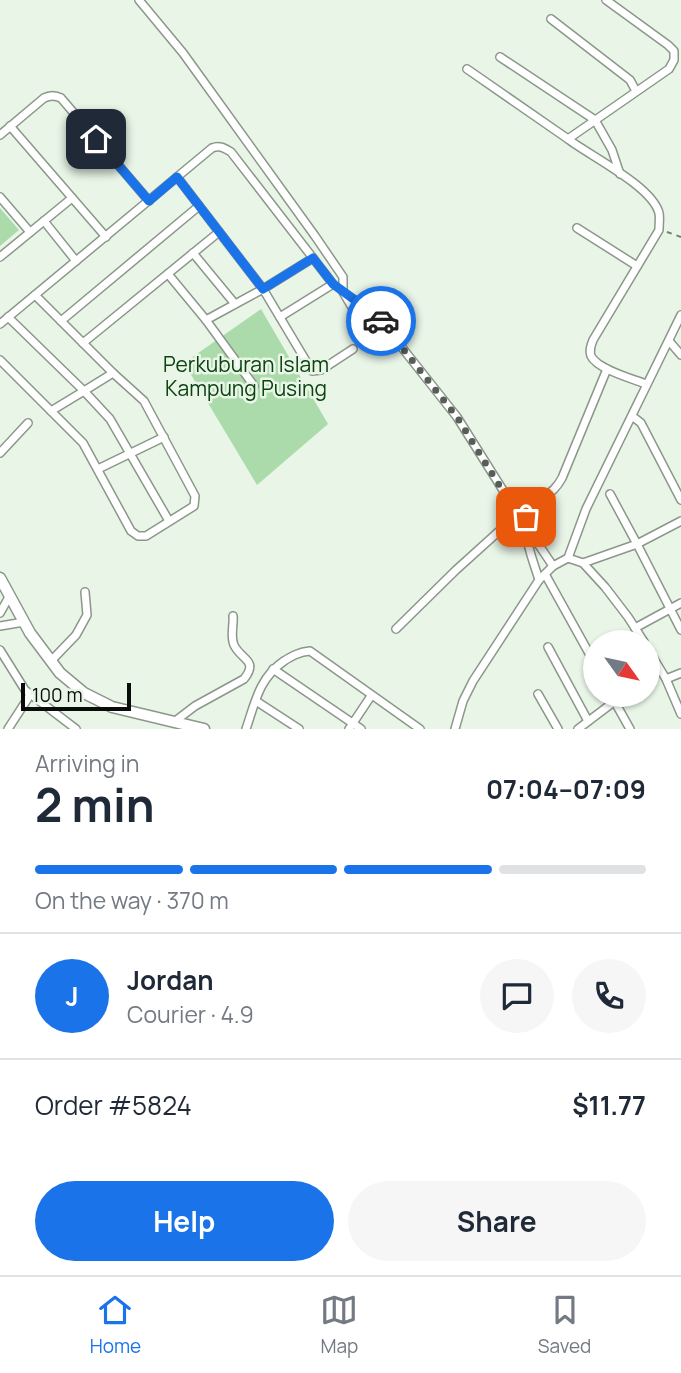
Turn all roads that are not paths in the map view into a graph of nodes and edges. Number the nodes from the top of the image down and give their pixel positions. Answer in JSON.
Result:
{"nodes":[{"id":1,"x":139,"y":0,"type":"edge"},
{"id":2,"x":606,"y":0,"type":"edge"},
{"id":3,"x":551,"y":19,"type":"dead end"},
{"id":4,"x":500,"y":57,"type":"dead end"},
{"id":5,"x":467,"y":69,"type":"dead end"},
{"id":6,"x":636,"y":91,"type":"junction"},
{"id":7,"x":595,"y":120,"type":"junction"},
{"id":8,"x":9,"y":126,"type":"junction"},
{"id":9,"x":0,"y":135,"type":"edge"},
{"id":10,"x":568,"y":139,"type":"junction"},
{"id":11,"x":620,"y":174,"type":"junction"},
{"id":12,"x":177,"y":177,"type":"junction"},
{"id":13,"x":0,"y":197,"type":"edge"},
{"id":14,"x":72,"y":198,"type":"junction"},
{"id":15,"x":149,"y":201,"type":"junction"},
{"id":16,"x":199,"y":206,"type":"junction"},
{"id":17,"x":44,"y":221,"type":"junction"},
{"id":18,"x":577,"y":228,"type":"dead end"},
{"id":19,"x":30,"y":232,"type":"junction"},
{"id":20,"x":219,"y":232,"type":"junction"},
{"id":21,"x":106,"y":237,"type":"junction"},
{"id":22,"x":193,"y":253,"type":"junction"},
{"id":23,"x":0,"y":257,"type":"edge"},
{"id":24,"x":313,"y":258,"type":"junction"},
{"id":25,"x":76,"y":261,"type":"junction"},
{"id":26,"x":636,"y":266,"type":"junction"},
{"id":27,"x":168,"y":274,"type":"junction"},
{"id":28,"x":333,"y":284,"type":"junction"},
{"id":29,"x":263,"y":289,"type":"junction"},
{"id":30,"x":343,"y":292,"type":"junction"},
{"id":31,"x":35,"y":295,"type":"junction"},
{"id":32,"x":235,"y":304,"type":"junction"},
{"id":33,"x":353,"y":309,"type":"dead end"},
{"id":34,"x":681,"y":315,"type":"edge"},
{"id":35,"x":8,"y":317,"type":"junction"},
{"id":36,"x":280,"y":317,"type":"junction"},
{"id":37,"x":206,"y":320,"type":"junction"},
{"id":38,"x":61,"y":321,"type":"junction"},
{"id":39,"x":0,"y":324,"type":"edge"},
{"id":40,"x":669,"y":341,"type":"junction"},
{"id":41,"x":83,"y":343,"type":"junction"},
{"id":42,"x":353,"y":349,"type":"dead end"},
{"id":43,"x":681,"y":355,"type":"edge"},
{"id":44,"x":0,"y":360,"type":"edge"},
{"id":45,"x":607,"y":369,"type":"junction"},
{"id":46,"x":111,"y":371,"type":"junction"},
{"id":47,"x":646,"y":384,"type":"junction"},
{"id":48,"x":254,"y":386,"type":"dead end"},
{"id":49,"x":84,"y":391,"type":"junction"},
{"id":50,"x":51,"y":411,"type":"junction"},
{"id":51,"x":632,"y":416,"type":"junction"},
{"id":52,"x":28,"y":423,"type":"dead end"},
{"id":53,"x":164,"y":437,"type":"junction"},
{"id":54,"x":0,"y":453,"type":"edge"},
{"id":55,"x":130,"y":454,"type":"junction"},
{"id":56,"x":98,"y":469,"type":"junction"},
{"id":57,"x":610,"y":494,"type":"dead end"},
{"id":58,"x":681,"y":500,"type":"edge"},
{"id":59,"x":517,"y":514,"type":"junction"},
{"id":60,"x":169,"y":521,"type":"junction"},
{"id":61,"x":681,"y":521,"type":"edge"},
{"id":62,"x":525,"y":523,"type":"junction"},
{"id":63,"x":637,"y":544,"type":"junction"},
{"id":64,"x":568,"y":558,"type":"junction"},
{"id":65,"x":583,"y":563,"type":"junction"},
{"id":66,"x":553,"y":566,"type":"junction"},
{"id":67,"x":542,"y":577,"type":"junction"},
{"id":68,"x":0,"y":578,"type":"edge"},
{"id":69,"x":85,"y":592,"type":"dead end"},
{"id":70,"x":9,"y":597,"type":"junction"},
{"id":71,"x":681,"y":603,"type":"edge"},
{"id":72,"x":670,"y":609,"type":"junction"},
{"id":73,"x":0,"y":613,"type":"edge"},
{"id":74,"x":233,"y":616,"type":"dead end"},
{"id":75,"x":24,"y":622,"type":"junction"},
{"id":76,"x":0,"y":626,"type":"edge"},
{"id":77,"x":635,"y":628,"type":"joint"},
{"id":78,"x":396,"y":629,"type":"dead end"},
{"id":79,"x":681,"y":630,"type":"edge"},
{"id":80,"x":583,"y":644,"type":"edge"},
{"id":81,"x":548,"y":647,"type":"dead end"},
{"id":82,"x":0,"y":650,"type":"edge"},
{"id":83,"x":51,"y":661,"type":"junction"},
{"id":84,"x":273,"y":669,"type":"junction"},
{"id":85,"x":660,"y":669,"type":"edge"},
{"id":86,"x":681,"y":673,"type":"edge"},
{"id":87,"x":666,"y":679,"type":"junction"},
{"id":88,"x":538,"y":694,"type":"dead end"},
{"id":89,"x":30,"y":695,"type":"junction"},
{"id":90,"x":370,"y":696,"type":"junction"},
{"id":91,"x":256,"y":701,"type":"junction"},
{"id":92,"x":603,"y":707,"type":"edge"},
{"id":93,"x":618,"y":707,"type":"edge"},
{"id":94,"x":681,"y":714,"type":"edge"},
{"id":95,"x":0,"y":721,"type":"edge"},
{"id":96,"x":588,"y":721,"type":"junction"},
{"id":97,"x":174,"y":722,"type":"junction"},
{"id":98,"x":351,"y":726,"type":"edge"},
{"id":99,"x":198,"y":728,"type":"edge"},
{"id":100,"x":9,"y":729,"type":"edge"},
{"id":101,"x":76,"y":729,"type":"edge"},
{"id":102,"x":246,"y":729,"type":"edge"},
{"id":103,"x":299,"y":729,"type":"edge"},
{"id":104,"x":361,"y":729,"type":"edge"},
{"id":105,"x":420,"y":729,"type":"edge"},
{"id":106,"x":455,"y":729,"type":"edge"},
{"id":107,"x":558,"y":729,"type":"edge"},
{"id":108,"x":578,"y":729,"type":"edge"},
{"id":109,"x":630,"y":729,"type":"edge"}],
"edges":[{"from":1,"to":30,"type":"street"},
{"from":2,"to":6,"type":"street"},
{"from":3,"to":6,"type":"street"},
{"from":4,"to":7,"type":"street"},
{"from":5,"to":10,"type":"street"},
{"from":6,"to":7,"type":"street"},
{"from":7,"to":10,"type":"street"},
{"from":7,"to":11,"type":"street"},
{"from":8,"to":9,"type":"street"},
{"from":8,"to":14,"type":"street"},
{"from":8,"to":15,"type":"street"},
{"from":10,"to":11,"type":"street"},
{"from":11,"to":26,"type":"street"},
{"from":12,"to":15,"type":"street"},
{"from":12,"to":16,"type":"street"},
{"from":12,"to":24,"type":"street"},
{"from":13,"to":19,"type":"street"},
{"from":14,"to":17,"type":"street"},
{"from":14,"to":21,"type":"street"},
{"from":15,"to":21,"type":"street"},
{"from":16,"to":20,"type":"street"},
{"from":16,"to":38,"type":"street"},
{"from":17,"to":19,"type":"street"},
{"from":17,"to":25,"type":"street"},
{"from":18,"to":26,"type":"street"},
{"from":19,"to":23,"type":"street"},
{"from":20,"to":22,"type":"street"},
{"from":20,"to":29,"type":"street"},
{"from":21,"to":25,"type":"street"},
{"from":22,"to":27,"type":"street"},
{"from":22,"to":32,"type":"street"},
{"from":24,"to":28,"type":"street"},
{"from":24,"to":29,"type":"street"},
{"from":25,"to":31,"type":"street"},
{"from":26,"to":45,"type":"street"},
{"from":27,"to":37,"type":"street"},
{"from":27,"to":41,"type":"street"},
{"from":28,"to":30,"type":"street"},
{"from":28,"to":36,"type":"street"},
{"from":29,"to":32,"type":"street"},
{"from":29,"to":36,"type":"street"},
{"from":30,"to":33,"type":"street"},
{"from":30,"to":59,"type":"street"},
{"from":31,"to":35,"type":"street"},
{"from":31,"to":38,"type":"street"},
{"from":32,"to":37,"type":"street"},
{"from":34,"to":40,"type":"street"},
{"from":35,"to":39,"type":"street"},
{"from":35,"to":49,"type":"street"},
{"from":36,"to":42,"type":"street"},
{"from":37,"to":48,"type":"street"},
{"from":38,"to":41,"type":"street"},
{"from":40,"to":43,"type":"street"},
{"from":40,"to":47,"type":"street"},
{"from":41,"to":46,"type":"street"},
{"from":44,"to":50,"type":"street"},
{"from":45,"to":47,"type":"street"},
{"from":45,"to":62,"type":"street"},
{"from":46,"to":49,"type":"street"},
{"from":46,"to":53,"type":"street"},
{"from":47,"to":51,"type":"street"},
{"from":49,"to":50,"type":"street"},
{"from":49,"to":55,"type":"street"},
{"from":50,"to":56,"type":"street"},
{"from":51,"to":58,"type":"street"},
{"from":51,"to":64,"type":"street"},
{"from":52,"to":54,"type":"street"},
{"from":53,"to":55,"type":"street"},
{"from":53,"to":60,"type":"street"},
{"from":55,"to":56,"type":"street"},
{"from":55,"to":60,"type":"street"},
{"from":56,"to":60,"type":"street"},
{"from":57,"to":63,"type":"street"},
{"from":59,"to":62,"type":"street"},
{"from":59,"to":78,"type":"street"},
{"from":61,"to":63,"type":"street"},
{"from":62,"to":66,"type":"street"},
{"from":62,"to":67,"type":"street"},
{"from":63,"to":65,"type":"street"},
{"from":63,"to":72,"type":"street"},
{"from":64,"to":65,"type":"street"},
{"from":64,"to":66,"type":"street"},
{"from":65,"to":77,"type":"street"},
{"from":66,"to":67,"type":"street"},
{"from":67,"to":80,"type":"street"},
{"from":67,"to":106,"type":"street"},
{"from":68,"to":70,"type":"main road"},
{"from":69,"to":83,"type":"street"},
{"from":70,"to":73,"type":"street"},
{"from":70,"to":75,"type":"main road"},
{"from":71,"to":72,"type":"street"},
{"from":72,"to":77,"type":"street"},
{"from":72,"to":79,"type":"street"},
{"from":74,"to":97,"type":"street"},
{"from":75,"to":76,"type":"street"},
{"from":75,"to":83,"type":"main road"},
{"from":81,"to":96,"type":"street"},
{"from":82,"to":89,"type":"street"},
{"from":83,"to":97,"type":"main road"},
{"from":84,"to":90,"type":"street"},
{"from":84,"to":91,"type":"street"},
{"from":84,"to":98,"type":"street"},
{"from":85,"to":87,"type":"street"},
{"from":86,"to":87,"type":"street"},
{"from":87,"to":94,"type":"street"},
{"from":88,"to":107,"type":"street"},
{"from":89,"to":100,"type":"street"},
{"from":89,"to":101,"type":"street"},
{"from":90,"to":98,"type":"street"},
{"from":90,"to":105,"type":"street"},
{"from":91,"to":102,"type":"street"},
{"from":91,"to":103,"type":"street"},
{"from":92,"to":96,"type":"street"},
{"from":93,"to":109,"type":"street"},
{"from":95,"to":100,"type":"street"},
{"from":96,"to":108,"type":"street"},
{"from":97,"to":99,"type":"main road"},
{"from":98,"to":104,"type":"street"}]}
